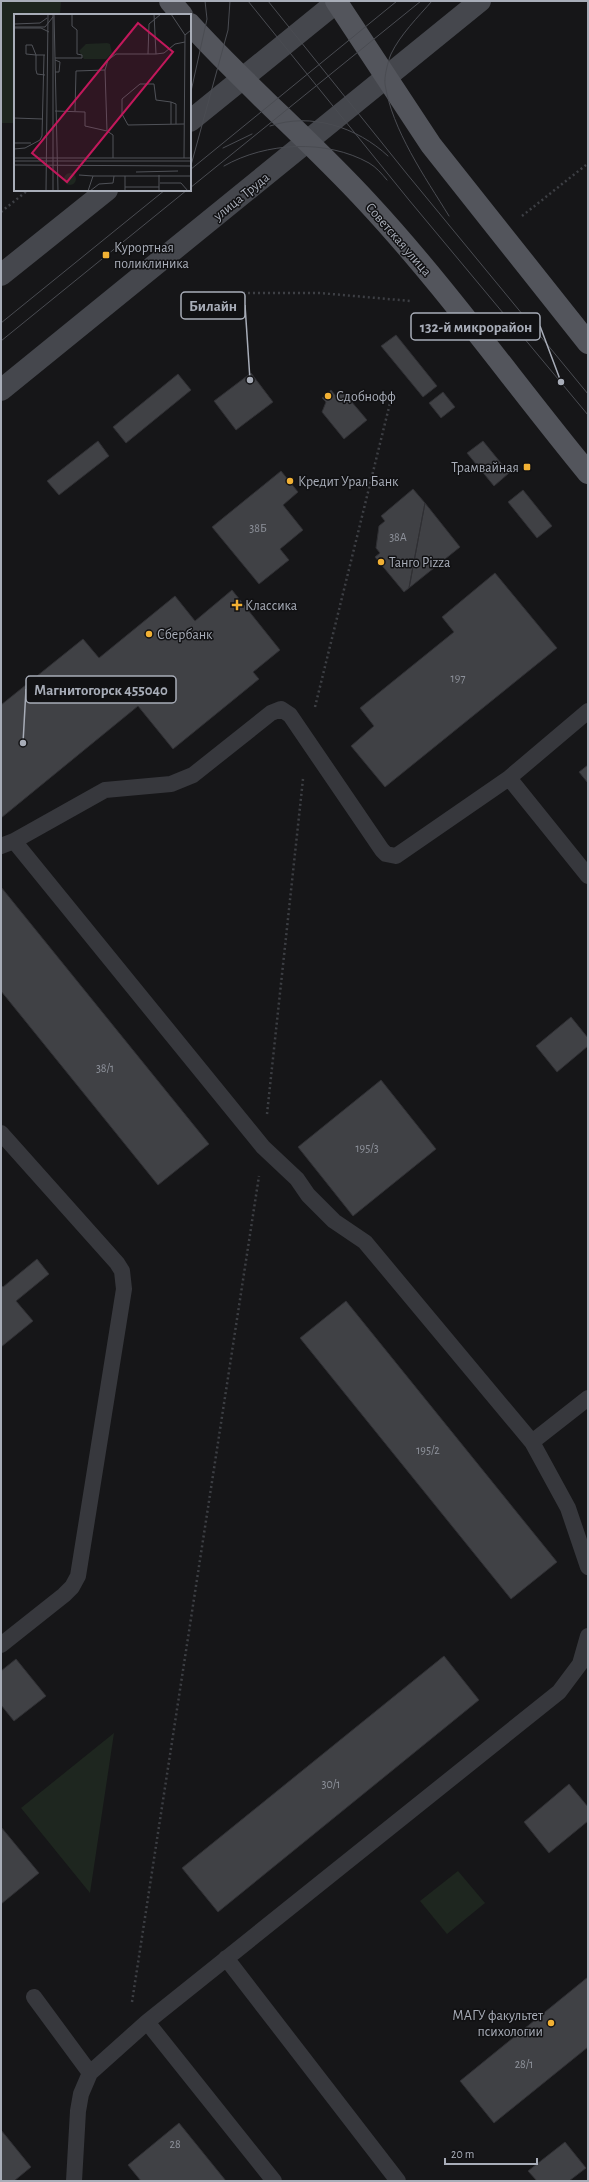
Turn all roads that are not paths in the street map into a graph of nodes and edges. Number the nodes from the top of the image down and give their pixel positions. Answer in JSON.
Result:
{"nodes":[{"id":1,"x":170,"y":1,"type":"edge"},
{"id":2,"x":337,"y":1,"type":"edge"},
{"id":3,"x":480,"y":1,"type":"edge"},
{"id":4,"x":181,"y":14,"type":"edge"},
{"id":5,"x":191,"y":25,"type":"edge"},
{"id":6,"x":242,"y":78,"type":"junction"},
{"id":7,"x":386,"y":79,"type":"junction"},
{"id":8,"x":191,"y":120,"type":"edge"},
{"id":9,"x":307,"y":143,"type":"junction"},
{"id":10,"x":106,"y":191,"type":"edge"},
{"id":11,"x":1,"y":275,"type":"edge"},
{"id":12,"x":588,"y":343,"type":"edge"},
{"id":13,"x":1,"y":390,"type":"edge"},
{"id":14,"x":588,"y":473,"type":"edge"},
{"id":15,"x":588,"y":711,"type":"edge"},
{"id":16,"x":509,"y":778,"type":"junction"},
{"id":17,"x":7,"y":843,"type":"edge"},
{"id":18,"x":588,"y":876,"type":"edge"},
{"id":19,"x":1,"y":1133,"type":"edge"},
{"id":20,"x":588,"y":1398,"type":"edge"},
{"id":21,"x":532,"y":1442,"type":"junction"},
{"id":22,"x":588,"y":1567,"type":"edge"},
{"id":23,"x":588,"y":1636,"type":"edge"},
{"id":24,"x":1,"y":1645,"type":"edge"},
{"id":25,"x":226,"y":1958,"type":"junction"},
{"id":26,"x":34,"y":1998,"type":"dead end"},
{"id":27,"x":147,"y":2022,"type":"junction"},
{"id":28,"x":90,"y":2073,"type":"junction"},
{"id":29,"x":74,"y":2181,"type":"edge"},
{"id":30,"x":274,"y":2181,"type":"edge"},
{"id":31,"x":398,"y":2181,"type":"edge"}],
"edges":[{"from":1,"to":4,"type":"main road"},
{"from":2,"to":6,"type":"main road"},
{"from":2,"to":7,"type":"main road"},
{"from":3,"to":7,"type":"main road","name":"улица Труда"},
{"from":5,"to":6,"type":"main road","name":"Советская улица"},
{"from":6,"to":8,"type":"main road"},
{"from":6,"to":9,"type":"main road","name":"Советская улица"},
{"from":7,"to":9,"type":"main road","name":"улица Труда"},
{"from":7,"to":12,"type":"main road"},
{"from":9,"to":13,"type":"main road","name":"улица Труда"},
{"from":9,"to":14,"type":"main road","name":"Советская улица"},
{"from":10,"to":11,"type":"main road"},
{"from":15,"to":16,"type":"lane"},
{"from":16,"to":17,"type":"lane"},
{"from":16,"to":18,"type":"lane"},
{"from":17,"to":21,"type":"lane"},
{"from":19,"to":24,"type":"lane"},
{"from":20,"to":21,"type":"lane"},
{"from":21,"to":22,"type":"lane"},
{"from":23,"to":25,"type":"lane"},
{"from":25,"to":27,"type":"lane"},
{"from":25,"to":31,"type":"lane"},
{"from":26,"to":28,"type":"lane"},
{"from":27,"to":28,"type":"lane"},
{"from":27,"to":30,"type":"lane"},
{"from":28,"to":29,"type":"lane"}]}
